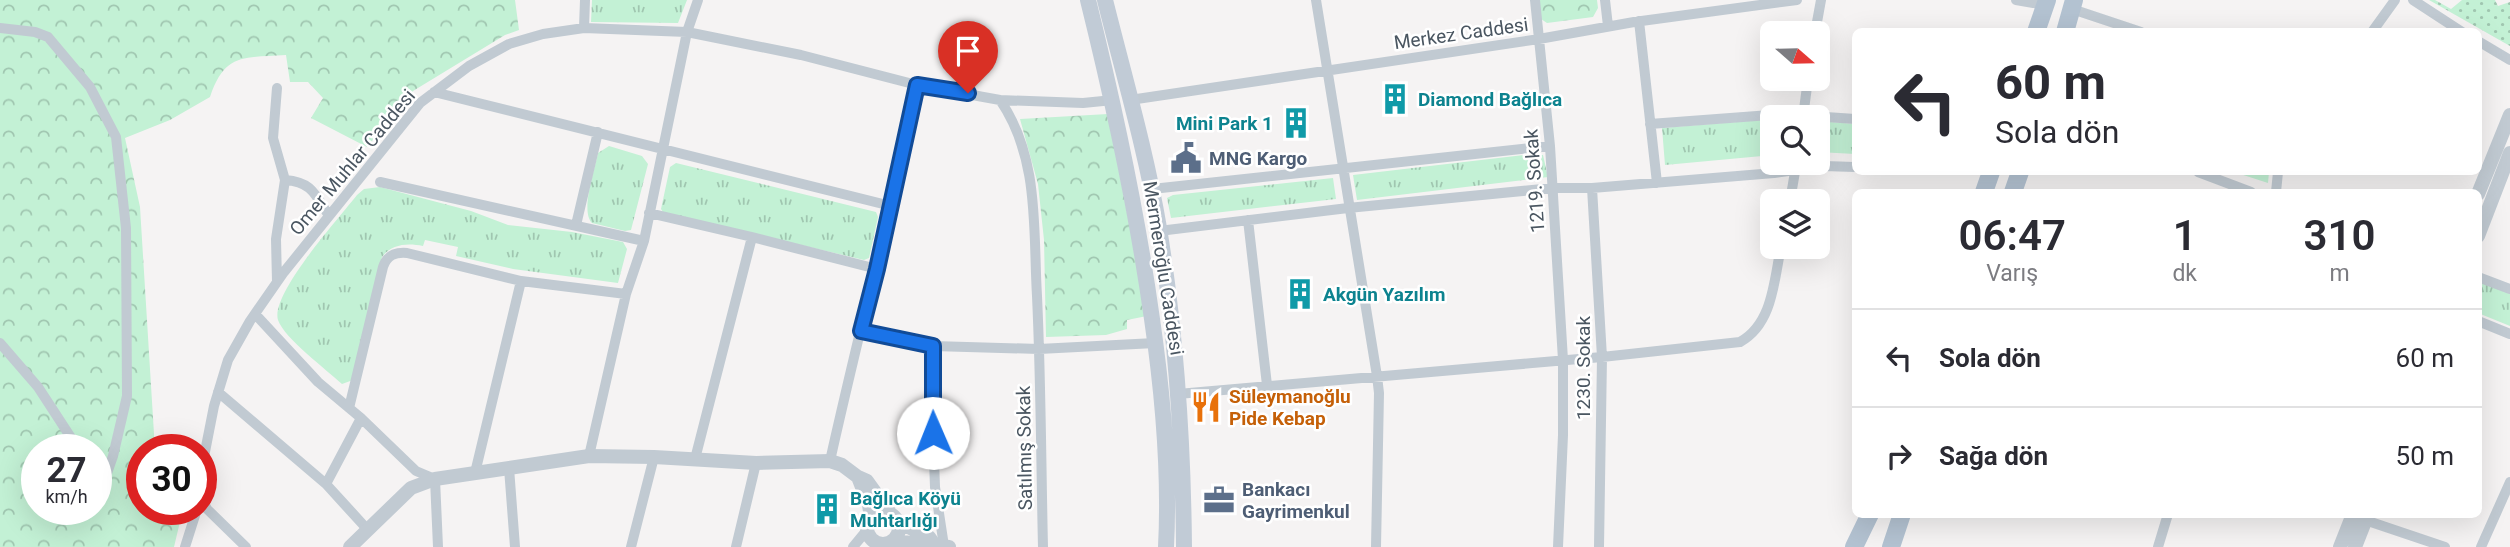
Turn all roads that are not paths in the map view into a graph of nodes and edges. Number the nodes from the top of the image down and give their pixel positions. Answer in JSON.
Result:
{"nodes":[{"id":1,"x":585,"y":0,"type":"edge"},
{"id":2,"x":698,"y":0,"type":"edge"},
{"id":3,"x":1088,"y":0,"type":"edge"},
{"id":4,"x":1105,"y":0,"type":"edge"},
{"id":5,"x":1316,"y":0,"type":"edge"},
{"id":6,"x":1535,"y":0,"type":"edge"},
{"id":7,"x":1605,"y":0,"type":"edge"},
{"id":8,"x":1797,"y":0,"type":"edge"},
{"id":9,"x":1821,"y":0,"type":"edge"},
{"id":10,"x":2016,"y":0,"type":"edge"},
{"id":11,"x":2395,"y":0,"type":"edge"},
{"id":12,"x":2413,"y":0,"type":"edge"},
{"id":13,"x":2046,"y":2,"type":"edge"},
{"id":14,"x":2073,"y":5,"type":"edge"},
{"id":15,"x":1639,"y":21,"type":"junction"},
{"id":16,"x":1817,"y":21,"type":"edge"},
{"id":17,"x":1608,"y":26,"type":"junction"},
{"id":18,"x":0,"y":28,"type":"edge"},
{"id":19,"x":584,"y":28,"type":"junction"},
{"id":20,"x":2037,"y":28,"type":"edge"},
{"id":21,"x":2066,"y":28,"type":"edge"},
{"id":22,"x":2131,"y":28,"type":"edge"},
{"id":23,"x":2375,"y":28,"type":"edge"},
{"id":24,"x":2456,"y":28,"type":"edge"},
{"id":25,"x":687,"y":32,"type":"junction"},
{"id":26,"x":1539,"y":39,"type":"junction"},
{"id":27,"x":2482,"y":43,"type":"edge"},
{"id":28,"x":2510,"y":60,"type":"edge"},
{"id":29,"x":1326,"y":70,"type":"junction"},
{"id":30,"x":917,"y":85,"type":"junction"},
{"id":31,"x":277,"y":88,"type":"dead end"},
{"id":32,"x":434,"y":92,"type":"junction"},
{"id":33,"x":1000,"y":100,"type":"junction"},
{"id":34,"x":1113,"y":100,"type":"junction"},
{"id":35,"x":1130,"y":100,"type":"junction"},
{"id":36,"x":1760,"y":116,"type":"edge"},
{"id":37,"x":2510,"y":116,"type":"edge"},
{"id":38,"x":1830,"y":118,"type":"edge"},
{"id":39,"x":1852,"y":119,"type":"edge"},
{"id":40,"x":1650,"y":124,"type":"junction"},
{"id":41,"x":598,"y":132,"type":"junction"},
{"id":42,"x":1550,"y":146,"type":"junction"},
{"id":43,"x":663,"y":150,"type":"junction"},
{"id":44,"x":2510,"y":153,"type":"edge"},
{"id":45,"x":1830,"y":166,"type":"edge"},
{"id":46,"x":1852,"y":166,"type":"edge"},
{"id":47,"x":1342,"y":169,"type":"junction"},
{"id":48,"x":1760,"y":170,"type":"edge"},
{"id":49,"x":2206,"y":175,"type":"edge"},
{"id":50,"x":285,"y":180,"type":"junction"},
{"id":51,"x":380,"y":183,"type":"dead end"},
{"id":52,"x":1657,"y":183,"type":"junction"},
{"id":53,"x":1553,"y":188,"type":"junction"},
{"id":54,"x":1592,"y":188,"type":"junction"},
{"id":55,"x":1152,"y":189,"type":"junction"},
{"id":56,"x":2244,"y":189,"type":"edge"},
{"id":57,"x":2480,"y":189,"type":"edge"},
{"id":58,"x":891,"y":206,"type":"junction"},
{"id":59,"x":1348,"y":208,"type":"junction"},
{"id":60,"x":649,"y":213,"type":"junction"},
{"id":61,"x":329,"y":216,"type":"junction"},
{"id":62,"x":1248,"y":220,"type":"junction"},
{"id":63,"x":576,"y":225,"type":"junction"},
{"id":64,"x":2482,"y":226,"type":"edge"},
{"id":65,"x":1159,"y":230,"type":"junction"},
{"id":66,"x":752,"y":237,"type":"junction"},
{"id":67,"x":644,"y":241,"type":"junction"},
{"id":68,"x":1778,"y":259,"type":"edge"},
{"id":69,"x":877,"y":269,"type":"junction"},
{"id":70,"x":2482,"y":279,"type":"edge"},
{"id":71,"x":521,"y":281,"type":"junction"},
{"id":72,"x":277,"y":282,"type":"junction"},
{"id":73,"x":2510,"y":289,"type":"edge"},
{"id":74,"x":626,"y":294,"type":"junction"},
{"id":75,"x":255,"y":314,"type":"junction"},
{"id":76,"x":2482,"y":323,"type":"edge"},
{"id":77,"x":861,"y":331,"type":"junction"},
{"id":78,"x":2510,"y":334,"type":"edge"},
{"id":79,"x":0,"y":343,"type":"edge"},
{"id":80,"x":1155,"y":343,"type":"junction"},
{"id":81,"x":933,"y":346,"type":"junction"},
{"id":82,"x":1039,"y":349,"type":"junction"},
{"id":83,"x":1602,"y":357,"type":"junction"},
{"id":84,"x":1563,"y":360,"type":"junction"},
{"id":85,"x":1377,"y":376,"type":"junction"},
{"id":86,"x":1267,"y":385,"type":"junction"},
{"id":87,"x":218,"y":392,"type":"junction"},
{"id":88,"x":1178,"y":394,"type":"junction"},
{"id":89,"x":349,"y":408,"type":"junction"},
{"id":90,"x":361,"y":418,"type":"junction"},
{"id":91,"x":69,"y":434,"type":"edge"},
{"id":92,"x":209,"y":434,"type":"edge"},
{"id":93,"x":589,"y":456,"type":"junction"},
{"id":94,"x":654,"y":457,"type":"junction"},
{"id":95,"x":112,"y":459,"type":"edge"},
{"id":96,"x":695,"y":459,"type":"junction"},
{"id":97,"x":830,"y":461,"type":"junction"},
{"id":98,"x":756,"y":463,"type":"junction"},
{"id":99,"x":509,"y":468,"type":"junction"},
{"id":100,"x":475,"y":473,"type":"junction"},
{"id":101,"x":858,"y":477,"type":"junction"},
{"id":102,"x":435,"y":480,"type":"junction"},
{"id":103,"x":2510,"y":482,"type":"edge"},
{"id":104,"x":326,"y":484,"type":"junction"},
{"id":105,"x":894,"y":517,"type":"junction"},
{"id":106,"x":1868,"y":518,"type":"edge"},
{"id":107,"x":1901,"y":518,"type":"edge"},
{"id":108,"x":2167,"y":518,"type":"edge"},
{"id":109,"x":2357,"y":518,"type":"edge"},
{"id":110,"x":2358,"y":518,"type":"edge"},
{"id":111,"x":2364,"y":518,"type":"edge"},
{"id":112,"x":217,"y":519,"type":"edge"},
{"id":113,"x":869,"y":524,"type":"junction"},
{"id":114,"x":192,"y":525,"type":"edge"},
{"id":115,"x":367,"y":529,"type":"junction"},
{"id":116,"x":883,"y":544,"type":"edge"},
{"id":117,"x":939,"y":545,"type":"edge"},
{"id":118,"x":351,"y":546,"type":"edge"},
{"id":119,"x":185,"y":547,"type":"edge"},
{"id":120,"x":246,"y":547,"type":"edge"},
{"id":121,"x":438,"y":547,"type":"edge"},
{"id":122,"x":515,"y":547,"type":"edge"},
{"id":123,"x":631,"y":547,"type":"edge"},
{"id":124,"x":736,"y":547,"type":"edge"},
{"id":125,"x":853,"y":547,"type":"edge"},
{"id":126,"x":949,"y":547,"type":"edge"},
{"id":127,"x":1043,"y":547,"type":"edge"},
{"id":128,"x":1166,"y":547,"type":"edge"},
{"id":129,"x":1184,"y":547,"type":"edge"},
{"id":130,"x":1376,"y":547,"type":"edge"},
{"id":131,"x":1558,"y":547,"type":"edge"},
{"id":132,"x":1599,"y":547,"type":"edge"},
{"id":133,"x":1854,"y":547,"type":"edge"},
{"id":134,"x":1891,"y":547,"type":"edge"},
{"id":135,"x":2158,"y":547,"type":"edge"},
{"id":136,"x":2340,"y":547,"type":"edge"},
{"id":137,"x":2355,"y":547,"type":"edge"},
{"id":138,"x":2445,"y":547,"type":"edge"},
{"id":139,"x":2481,"y":547,"type":"edge"}],
"edges":[{"from":1,"to":19,"type":"street"},
{"from":2,"to":25,"type":"street"},
{"from":3,"to":34,"type":"main road","name":"Mermeroğlu Caddesi"},
{"from":4,"to":35,"type":"main road","name":"Mermeroğlu Caddesi"},
{"from":5,"to":29,"type":"street"},
{"from":6,"to":26,"type":"street","name":"1219. Sokak"},
{"from":7,"to":17,"type":"street"},
{"from":8,"to":15,"type":"street","name":"Merkez Caddesi"},
{"from":9,"to":16,"type":"street"},
{"from":10,"to":13,"type":"street"},
{"from":11,"to":23,"type":"street"},
{"from":12,"to":24,"type":"street"},
{"from":13,"to":20,"type":"main road"},
{"from":14,"to":21,"type":"main road"},
{"from":14,"to":22,"type":"street"},
{"from":15,"to":17,"type":"street","name":"Merkez Caddesi"},
{"from":15,"to":40,"type":"street"},
{"from":17,"to":26,"type":"street","name":"Merkez Caddesi"},
{"from":18,"to":95,"type":"street"},
{"from":19,"to":25,"type":"street","name":"Omer Muhlar Caddesi"},
{"from":19,"to":32,"type":"street","name":"Omer Muhlar Caddesi"},
{"from":25,"to":30,"type":"street","name":"Omer Muhlar Caddesi"},
{"from":25,"to":43,"type":"street"},
{"from":26,"to":29,"type":"street","name":"Merkez Caddesi"},
{"from":26,"to":42,"type":"street","name":"1219. Sokak"},
{"from":27,"to":28,"type":"street"},
{"from":29,"to":35,"type":"street","name":"Merkez Caddesi"},
{"from":29,"to":47,"type":"street"},
{"from":30,"to":33,"type":"street","name":"Omer Muhlar Caddesi"},
{"from":30,"to":58,"type":"street"},
{"from":31,"to":50,"type":"street"},
{"from":32,"to":41,"type":"street"},
{"from":32,"to":61,"type":"street","name":"Omer Muhlar Caddesi"},
{"from":33,"to":34,"type":"street","name":"Omer Muhlar Caddesi"},
{"from":33,"to":82,"type":"street","name":"Satılmış Sokak"},
{"from":34,"to":80,"type":"main road","name":"Mermeroğlu Caddesi"},
{"from":35,"to":55,"type":"main road","name":"Mermeroğlu Caddesi"},
{"from":36,"to":40,"type":"street"},
{"from":37,"to":57,"type":"street"},
{"from":38,"to":39,"type":"street"},
{"from":40,"to":52,"type":"street"},
{"from":41,"to":43,"type":"street"},
{"from":41,"to":63,"type":"street"},
{"from":42,"to":47,"type":"street"},
{"from":42,"to":53,"type":"street","name":"1219. Sokak"},
{"from":43,"to":58,"type":"street"},
{"from":43,"to":60,"type":"street"},
{"from":44,"to":64,"type":"street"},
{"from":45,"to":46,"type":"street"},
{"from":47,"to":55,"type":"street"},
{"from":47,"to":59,"type":"street"},
{"from":48,"to":52,"type":"street"},
{"from":49,"to":56,"type":"street"},
{"from":50,"to":61,"type":"street"},
{"from":50,"to":72,"type":"street"},
{"from":51,"to":63,"type":"street"},
{"from":52,"to":54,"type":"street"},
{"from":53,"to":54,"type":"street"},
{"from":53,"to":59,"type":"street"},
{"from":53,"to":84,"type":"street","name":"1219. Sokak"},
{"from":54,"to":83,"type":"street","name":"1230. Sokak"},
{"from":55,"to":65,"type":"main road","name":"Mermeroğlu Caddesi"},
{"from":58,"to":69,"type":"street"},
{"from":59,"to":62,"type":"street"},
{"from":59,"to":85,"type":"street"},
{"from":60,"to":66,"type":"street"},
{"from":60,"to":67,"type":"street"},
{"from":61,"to":72,"type":"street","name":"Omer Muhlar Caddesi"},
{"from":62,"to":65,"type":"street"},
{"from":62,"to":86,"type":"street"},
{"from":63,"to":67,"type":"street"},
{"from":65,"to":88,"type":"main road","name":"Mermeroğlu Caddesi"},
{"from":66,"to":69,"type":"street"},
{"from":66,"to":96,"type":"street"},
{"from":67,"to":74,"type":"street"},
{"from":68,"to":83,"type":"street"},
{"from":69,"to":77,"type":"street"},
{"from":70,"to":73,"type":"street"},
{"from":71,"to":74,"type":"street"},
{"from":71,"to":89,"type":"street"},
{"from":71,"to":100,"type":"street"},
{"from":72,"to":75,"type":"street","name":"Omer Muhlar Caddesi"},
{"from":74,"to":93,"type":"street"},
{"from":75,"to":87,"type":"street","name":"Omer Muhlar Caddesi"},
{"from":75,"to":89,"type":"street"},
{"from":76,"to":78,"type":"street"},
{"from":77,"to":81,"type":"street"},
{"from":77,"to":97,"type":"street"},
{"from":79,"to":91,"type":"street"},
{"from":80,"to":82,"type":"street"},
{"from":80,"to":128,"type":"main road","name":"Mermeroğlu Caddesi"},
{"from":81,"to":82,"type":"street"},
{"from":81,"to":117,"type":"street"},
{"from":82,"to":127,"type":"street","name":"Satılmış Sokak"},
{"from":83,"to":84,"type":"street"},
{"from":83,"to":132,"type":"street","name":"1230. Sokak"},
{"from":84,"to":85,"type":"street"},
{"from":84,"to":131,"type":"street","name":"1219. Sokak"},
{"from":85,"to":86,"type":"street"},
{"from":85,"to":130,"type":"street"},
{"from":86,"to":88,"type":"street"},
{"from":87,"to":92,"type":"street","name":"Omer Muhlar Caddesi"},
{"from":87,"to":104,"type":"street"},
{"from":88,"to":129,"type":"main road","name":"Mermeroğlu Caddesi"},
{"from":89,"to":90,"type":"street"},
{"from":90,"to":102,"type":"street"},
{"from":90,"to":104,"type":"street"},
{"from":93,"to":94,"type":"street"},
{"from":93,"to":99,"type":"street"},
{"from":94,"to":96,"type":"street"},
{"from":94,"to":123,"type":"street"},
{"from":96,"to":98,"type":"street"},
{"from":97,"to":98,"type":"street"},
{"from":97,"to":101,"type":"street"},
{"from":98,"to":124,"type":"street"},
{"from":99,"to":100,"type":"street"},
{"from":99,"to":122,"type":"street"},
{"from":100,"to":102,"type":"street"},
{"from":101,"to":105,"type":"street"},
{"from":101,"to":113,"type":"street"},
{"from":102,"to":115,"type":"street"},
{"from":102,"to":121,"type":"street"},
{"from":103,"to":139,"type":"street"},
{"from":104,"to":115,"type":"street"},
{"from":105,"to":113,"type":"street"},
{"from":105,"to":116,"type":"street"},
{"from":105,"to":117,"type":"street"},
{"from":106,"to":133,"type":"main road"},
{"from":107,"to":134,"type":"main road"},
{"from":108,"to":135,"type":"street"},
{"from":109,"to":136,"type":"street"},
{"from":110,"to":137,"type":"street"},
{"from":111,"to":138,"type":"street"},
{"from":112,"to":120,"type":"street"},
{"from":113,"to":116,"type":"street"},
{"from":113,"to":125,"type":"street"},
{"from":114,"to":119,"type":"street"},
{"from":115,"to":118,"type":"street"},
{"from":116,"to":117,"type":"street"},
{"from":117,"to":126,"type":"street"}]}
